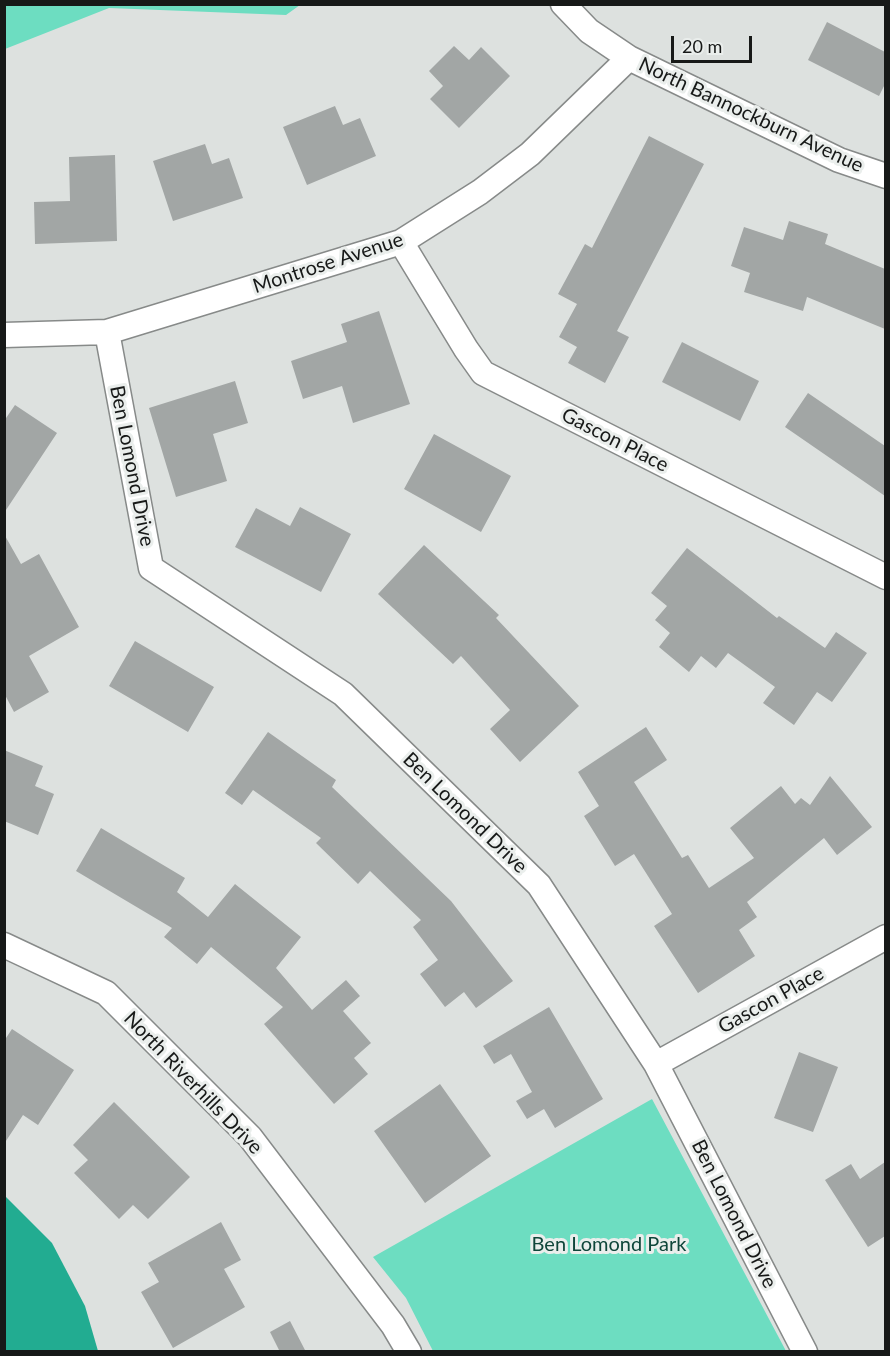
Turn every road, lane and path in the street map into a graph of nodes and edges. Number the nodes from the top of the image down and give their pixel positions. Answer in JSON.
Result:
{"nodes":[{"id":1,"x":563,"y":4,"type":"edge"},
{"id":2,"x":629,"y":58,"type":"junction"},
{"id":3,"x":885,"y":176,"type":"edge"},
{"id":4,"x":401,"y":242,"type":"junction"},
{"id":5,"x":107,"y":332,"type":"junction"},
{"id":6,"x":4,"y":335,"type":"edge"},
{"id":7,"x":885,"y":577,"type":"edge"},
{"id":8,"x":885,"y":937,"type":"edge"},
{"id":9,"x":4,"y":945,"type":"edge"},
{"id":10,"x":656,"y":1064,"type":"junction"},
{"id":11,"x":409,"y":1352,"type":"edge"},
{"id":12,"x":805,"y":1352,"type":"edge"}],
"edges":[{"from":1,"to":2,"type":"street","name":"North Bannockburn Avenue"},
{"from":2,"to":3,"type":"street","name":"North Bannockburn Avenue"},
{"from":2,"to":4,"type":"street","name":"Montrose Avenue"},
{"from":4,"to":5,"type":"street","name":"Montrose Avenue"},
{"from":4,"to":7,"type":"street","name":"Gascon Place"},
{"from":5,"to":6,"type":"street","name":"Montrose Avenue"},
{"from":5,"to":10,"type":"street","name":"Ben Lomond Drive"},
{"from":8,"to":10,"type":"street","name":"Gascon Place"},
{"from":9,"to":11,"type":"street","name":"North Riverhills Drive"},
{"from":10,"to":12,"type":"street","name":"Ben Lomond Drive"}]}
